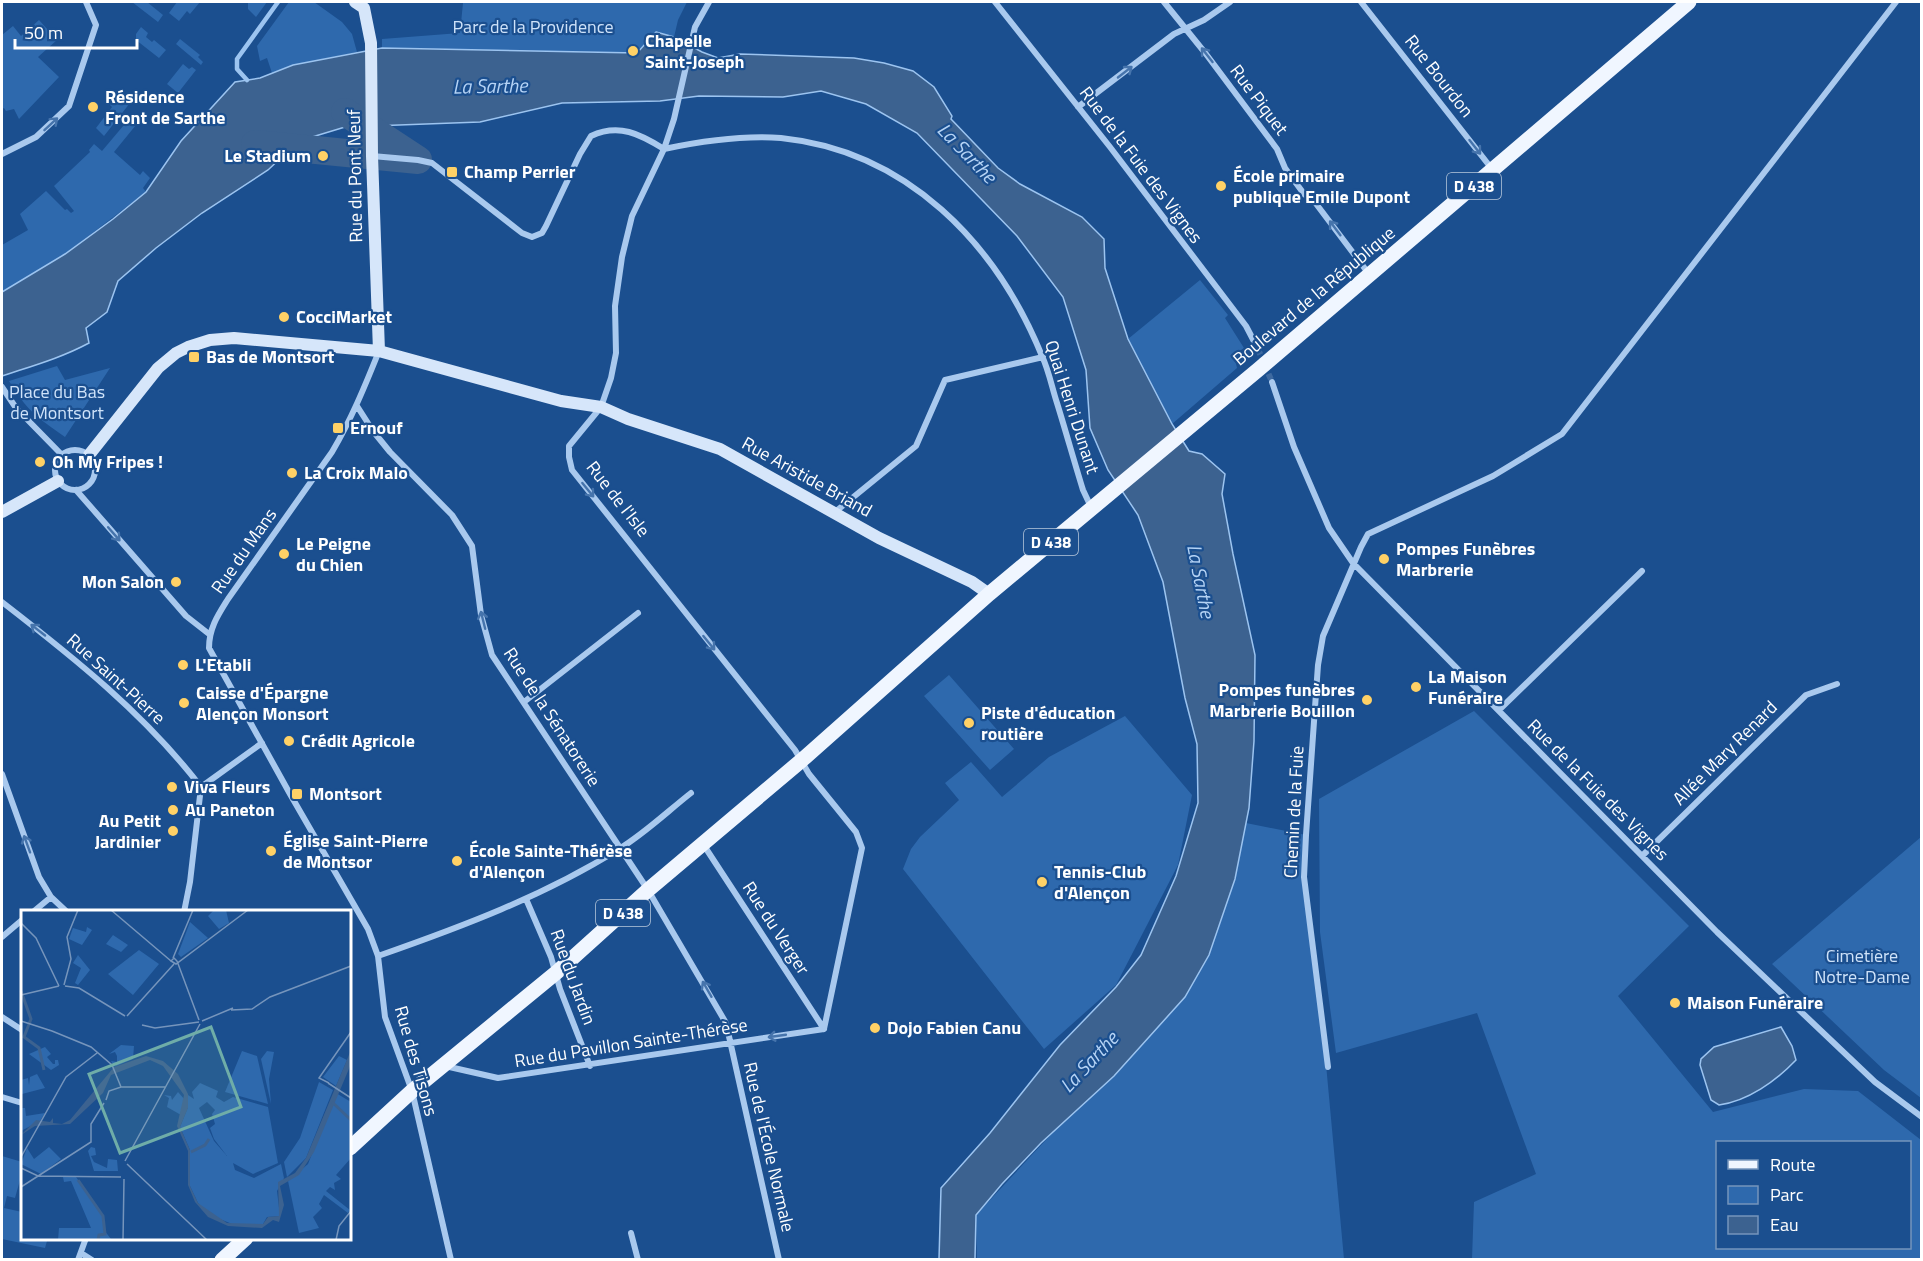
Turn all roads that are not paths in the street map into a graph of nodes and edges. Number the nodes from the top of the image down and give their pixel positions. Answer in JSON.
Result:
{"nodes":[{"id":1,"x":86,"y":2,"type":"edge"},
{"id":2,"x":710,"y":2,"type":"edge"},
{"id":3,"x":995,"y":2,"type":"edge"},
{"id":4,"x":1164,"y":2,"type":"edge"},
{"id":5,"x":1230,"y":2,"type":"edge"},
{"id":6,"x":1361,"y":2,"type":"edge"},
{"id":7,"x":1689,"y":2,"type":"edge"},
{"id":8,"x":1896,"y":2,"type":"edge"},
{"id":9,"x":361,"y":4,"type":"edge"},
{"id":10,"x":1185,"y":29,"type":"junction"},
{"id":11,"x":1078,"y":107,"type":"junction"},
{"id":12,"x":664,"y":149,"type":"junction"},
{"id":13,"x":2,"y":154,"type":"edge"},
{"id":14,"x":372,"y":156,"type":"junction"},
{"id":15,"x":1493,"y":170,"type":"junction"},
{"id":16,"x":1370,"y":275,"type":"junction"},
{"id":17,"x":1258,"y":349,"type":"tunnel mouth"},
{"id":18,"x":379,"y":351,"type":"junction"},
{"id":19,"x":1043,"y":357,"type":"junction"},
{"id":20,"x":1272,"y":382,"type":"tunnel mouth"},
{"id":21,"x":2,"y":388,"type":"edge"},
{"id":22,"x":357,"y":406,"type":"junction"},
{"id":23,"x":601,"y":407,"type":"junction"},
{"id":24,"x":62,"y":455,"type":"junction"},
{"id":25,"x":89,"y":455,"type":"junction"},
{"id":26,"x":58,"y":481,"type":"junction"},
{"id":27,"x":76,"y":490,"type":"junction"},
{"id":28,"x":1091,"y":507,"type":"junction"},
{"id":29,"x":2,"y":512,"type":"edge"},
{"id":30,"x":835,"y":512,"type":"junction"},
{"id":31,"x":1353,"y":563,"type":"junction"},
{"id":32,"x":1642,"y":571,"type":"dead end"},
{"id":33,"x":989,"y":594,"type":"junction"},
{"id":34,"x":2,"y":602,"type":"edge"},
{"id":35,"x":639,"y":613,"type":"dead end"},
{"id":36,"x":209,"y":634,"type":"junction"},
{"id":37,"x":1837,"y":684,"type":"dead end"},
{"id":38,"x":524,"y":702,"type":"junction"},
{"id":39,"x":1499,"y":710,"type":"junction"},
{"id":40,"x":262,"y":743,"type":"junction"},
{"id":41,"x":802,"y":760,"type":"junction"},
{"id":42,"x":2,"y":774,"type":"edge"},
{"id":43,"x":201,"y":787,"type":"junction"},
{"id":44,"x":691,"y":793,"type":"dead end"},
{"id":45,"x":703,"y":844,"type":"junction"},
{"id":46,"x":621,"y":849,"type":"junction"},
{"id":47,"x":1642,"y":856,"type":"junction"},
{"id":48,"x":648,"y":890,"type":"junction"},
{"id":49,"x":51,"y":897,"type":"junction"},
{"id":50,"x":526,"y":899,"type":"junction"},
{"id":51,"x":35,"y":910,"type":"edge"},
{"id":52,"x":65,"y":910,"type":"edge"},
{"id":53,"x":184,"y":910,"type":"edge"},
{"id":54,"x":21,"y":921,"type":"edge"},
{"id":55,"x":2,"y":937,"type":"edge"},
{"id":56,"x":378,"y":956,"type":"junction"},
{"id":57,"x":557,"y":972,"type":"junction"},
{"id":58,"x":2,"y":1017,"type":"edge"},
{"id":59,"x":21,"y":1028,"type":"edge"},
{"id":60,"x":824,"y":1029,"type":"junction"},
{"id":61,"x":730,"y":1042,"type":"junction"},
{"id":62,"x":445,"y":1066,"type":"junction"},
{"id":63,"x":590,"y":1066,"type":"junction"},
{"id":64,"x":1328,"y":1067,"type":"dead end"},
{"id":65,"x":412,"y":1091,"type":"junction"},
{"id":66,"x":2,"y":1096,"type":"edge"},
{"id":67,"x":21,"y":1103,"type":"edge"},
{"id":68,"x":1922,"y":1117,"type":"edge"},
{"id":69,"x":351,"y":1147,"type":"edge"},
{"id":70,"x":631,"y":1233,"type":"dead end"},
{"id":71,"x":86,"y":1240,"type":"edge"},
{"id":72,"x":245,"y":1240,"type":"edge"},
{"id":73,"x":79,"y":1256,"type":"edge"},
{"id":74,"x":231,"y":1257,"type":"edge"},
{"id":75,"x":92,"y":1260,"type":"edge"},
{"id":76,"x":450,"y":1260,"type":"edge"},
{"id":77,"x":638,"y":1260,"type":"edge"},
{"id":78,"x":779,"y":1260,"type":"edge"}],
"edges":[{"from":13,"to":1,"type":"street","one_way":true},
{"from":2,"to":12,"type":"street"},
{"from":3,"to":11,"type":"street","name":"Rue de la Fuie des Vignes"},
{"from":4,"to":10,"type":"street","name":"Rue Piquet"},
{"from":5,"to":10,"type":"street"},
{"from":6,"to":15,"type":"street","name":"Rue Bourdon","one_way":true},
{"from":7,"to":15,"type":"main road","name":"Boulevard de la République","number":"D 438"},
{"from":8,"to":31,"type":"street","name":"Chemin de la Fuie"},
{"from":9,"to":14,"type":"street","name":"Rue du Pont Neuf"},
{"from":11,"to":10,"type":"street","one_way":true},
{"from":16,"to":10,"type":"street","name":"Rue Piquet","one_way":true},
{"from":11,"to":17,"type":"street","name":"Rue de la Fuie des Vignes"},
{"from":12,"to":14,"type":"street"},
{"from":12,"to":19,"type":"street","name":"Quai Henri Dunant"},
{"from":12,"to":23,"type":"street"},
{"from":14,"to":18,"type":"street","name":"Rue du Pont Neuf"},
{"from":15,"to":16,"type":"main road","name":"Boulevard de la République","number":"D 438"},
{"from":16,"to":28,"type":"main road","name":"Boulevard de la République","number":"D 438"},
{"from":18,"to":22,"type":"street","name":"Rue du Mans"},
{"from":18,"to":23,"type":"street"},
{"from":18,"to":25,"type":"street"},
{"from":19,"to":28,"type":"street","name":"Quai Henri Dunant"},
{"from":19,"to":30,"type":"street"},
{"from":20,"to":31,"type":"street","name":"Rue de la Fuie des Vignes"},
{"from":21,"to":24,"type":"street"},
{"from":22,"to":36,"type":"street","name":"Rue du Mans"},
{"from":38,"to":22,"type":"street","name":"Rue de la Sénatorerie","one_way":true},
{"from":23,"to":30,"type":"street","name":"Rue Aristide Briand"},
{"from":23,"to":41,"type":"street","name":"Rue de l'Isle","one_way":true},
{"from":24,"to":25,"type":"street"},
{"from":24,"to":26,"type":"street"},
{"from":25,"to":27,"type":"street"},
{"from":26,"to":27,"type":"street"},
{"from":26,"to":29,"type":"street"},
{"from":27,"to":36,"type":"street","one_way":true},
{"from":28,"to":33,"type":"main road","number":"D 438"},
{"from":30,"to":33,"type":"street","name":"Rue Aristide Briand"},
{"from":31,"to":39,"type":"street","name":"Rue de la Fuie des Vignes"},
{"from":31,"to":64,"type":"street","name":"Chemin de la Fuie"},
{"from":32,"to":39,"type":"street"},
{"from":33,"to":41,"type":"main road","number":"D 438"},
{"from":43,"to":34,"type":"street","name":"Rue Saint-Pierre","one_way":true},
{"from":35,"to":38,"type":"street"},
{"from":36,"to":40,"type":"street","name":"Rue des Tisons"},
{"from":37,"to":47,"type":"street","name":"Allée Mary Renard"},
{"from":38,"to":46,"type":"street","name":"Rue de la Sénatorerie"},
{"from":39,"to":47,"type":"street","name":"Rue de la Fuie des Vignes"},
{"from":40,"to":43,"type":"street"},
{"from":40,"to":56,"type":"street","name":"Rue des Tisons"},
{"from":41,"to":45,"type":"main road","number":"D 438"},
{"from":41,"to":60,"type":"street","name":"Rue de l'Isle"},
{"from":49,"to":42,"type":"street","one_way":true},
{"from":43,"to":53,"type":"street"},
{"from":44,"to":46,"type":"street"},
{"from":45,"to":48,"type":"main road","number":"D 438"},
{"from":45,"to":60,"type":"street","name":"Rue du Verger"},
{"from":46,"to":48,"type":"street","name":"Rue de la Sénatorerie"},
{"from":46,"to":50,"type":"street"},
{"from":47,"to":68,"type":"street","name":"Rue de la Fuie des Vignes"},
{"from":48,"to":57,"type":"main road","number":"D 438"},
{"from":61,"to":48,"type":"street","name":"Rue de l'École Normale","one_way":true},
{"from":49,"to":51,"type":"street"},
{"from":49,"to":52,"type":"street"},
{"from":50,"to":56,"type":"street"},
{"from":50,"to":57,"type":"street","name":"Rue du Jardin"},
{"from":54,"to":55,"type":"street"},
{"from":56,"to":65,"type":"street","name":"Rue des Tisons"},
{"from":57,"to":62,"type":"main road","number":"D 438"},
{"from":57,"to":63,"type":"street","name":"Rue du Jardin"},
{"from":58,"to":59,"type":"street"},
{"from":60,"to":61,"type":"street","name":"Rue du Pavillon Sainte-Thérèse","one_way":true},
{"from":61,"to":63,"type":"street","name":"Rue du Pavillon Sainte-Thérèse"},
{"from":61,"to":78,"type":"street","name":"Rue de l'École Normale"},
{"from":62,"to":63,"type":"street","name":"Rue du Pavillon Sainte-Thérèse"},
{"from":62,"to":65,"type":"main road","number":"D 438"},
{"from":65,"to":69,"type":"main road","number":"D 438"},
{"from":65,"to":76,"type":"street","name":"Rue des Tisons"},
{"from":66,"to":67,"type":"street"},
{"from":70,"to":77,"type":"street"},
{"from":71,"to":73,"type":"street"},
{"from":72,"to":74,"type":"main road"},
{"from":73,"to":75,"type":"street"}]}
